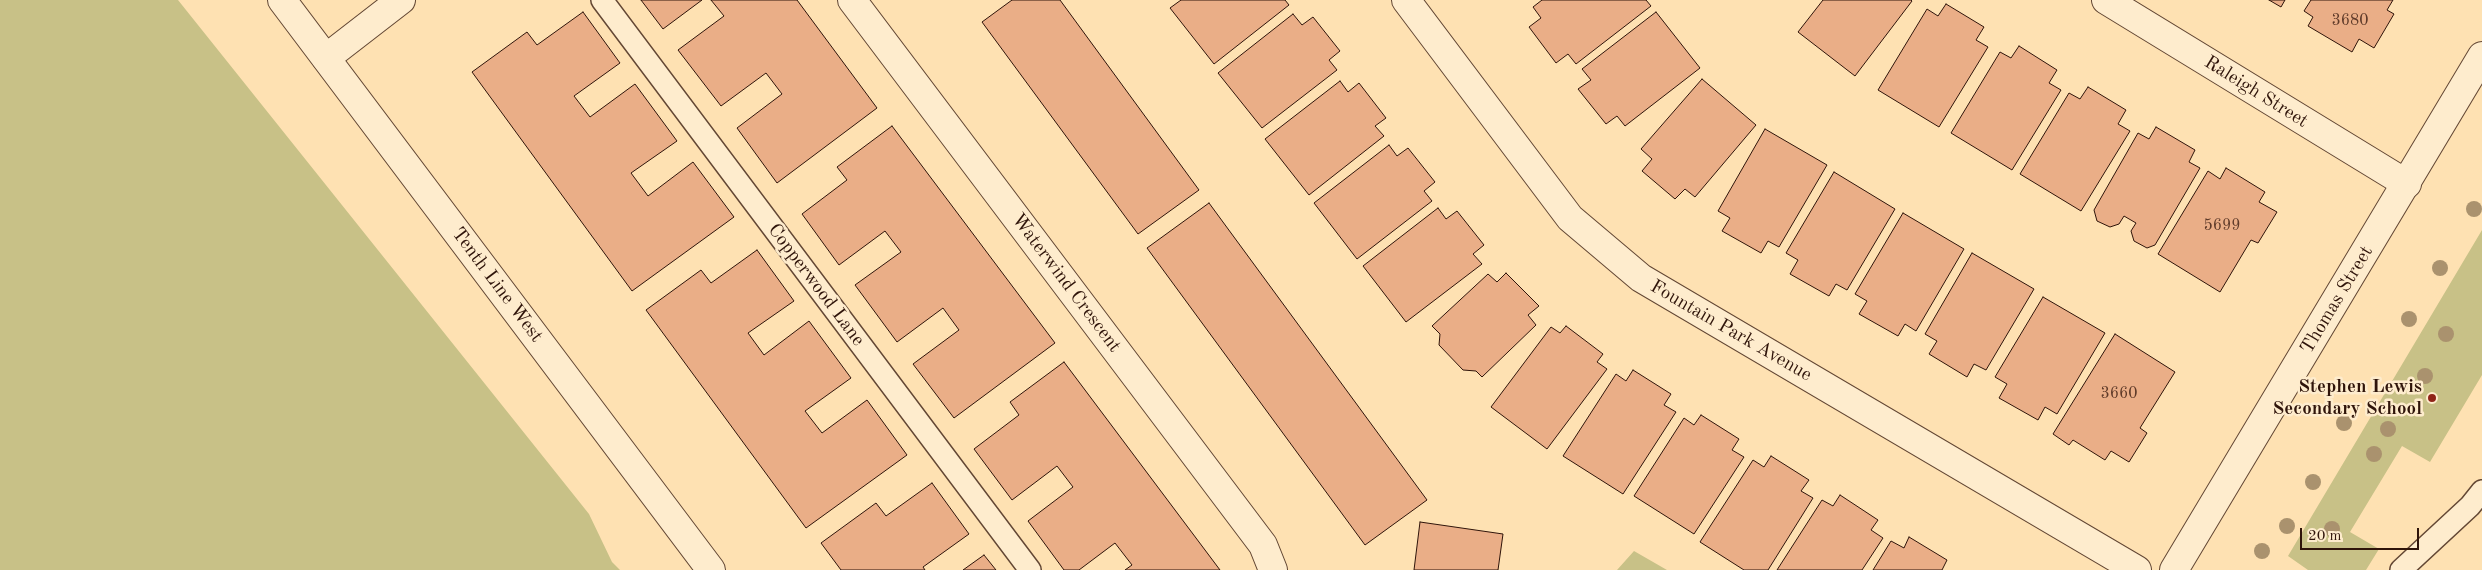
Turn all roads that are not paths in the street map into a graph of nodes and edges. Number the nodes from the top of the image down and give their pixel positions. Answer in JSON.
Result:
{"nodes":[{"id":1,"x":282,"y":0,"type":"edge"},
{"id":2,"x":401,"y":0,"type":"edge"},
{"id":3,"x":602,"y":0,"type":"edge"},
{"id":4,"x":852,"y":0,"type":"edge"},
{"id":5,"x":1406,"y":0,"type":"edge"},
{"id":6,"x":2106,"y":0,"type":"edge"},
{"id":7,"x":2482,"y":56,"type":"edge"},
{"id":8,"x":326,"y":58,"type":"junction"},
{"id":9,"x":2407,"y":184,"type":"junction"},
{"id":10,"x":2482,"y":491,"type":"edge"},
{"id":11,"x":711,"y":570,"type":"edge"},
{"id":12,"x":1030,"y":570,"type":"edge"},
{"id":13,"x":1273,"y":570,"type":"edge"},
{"id":14,"x":2137,"y":570,"type":"edge"},
{"id":15,"x":2174,"y":570,"type":"edge"},
{"id":16,"x":2401,"y":570,"type":"edge"}],
"edges":[{"from":1,"to":8,"type":"street","name":"Tenth Line West"},
{"from":2,"to":8,"type":"street"},
{"from":3,"to":12,"type":"lane","name":"Copperwood Lane"},
{"from":4,"to":13,"type":"street","name":"Waterwind Crescent"},
{"from":5,"to":14,"type":"street","name":"Fountain Park Avenue"},
{"from":6,"to":9,"type":"street","name":"Raleigh Street"},
{"from":7,"to":9,"type":"street","name":"Thomas Street"},
{"from":8,"to":11,"type":"street","name":"Tenth Line West"},
{"from":9,"to":15,"type":"street","name":"Thomas Street"},
{"from":10,"to":16,"type":"lane"}]}
